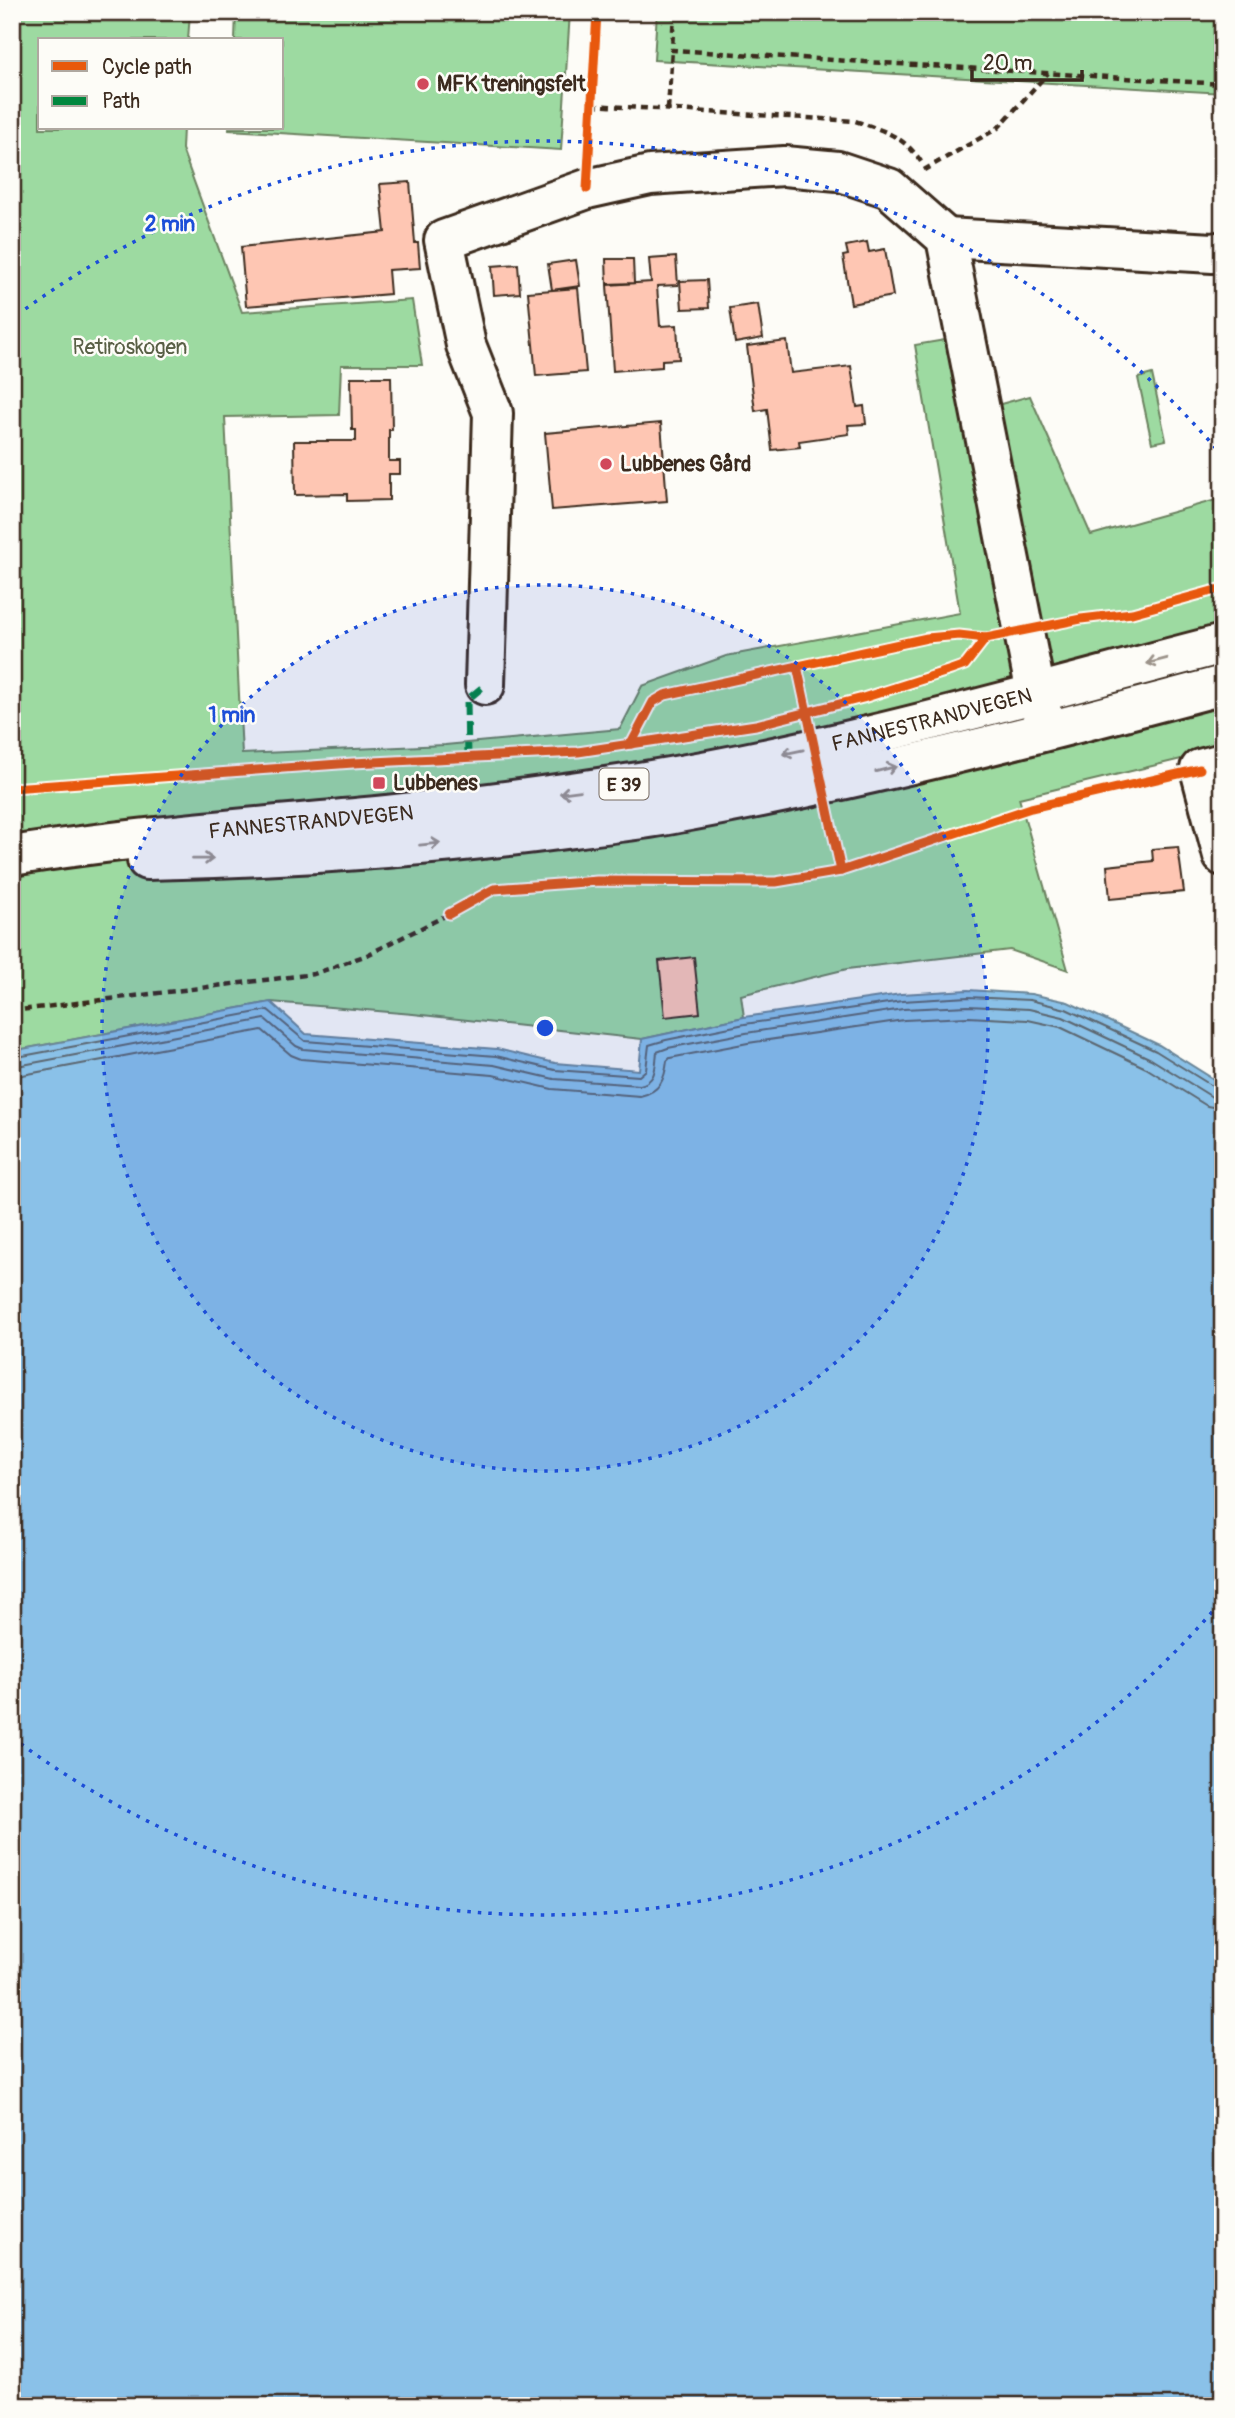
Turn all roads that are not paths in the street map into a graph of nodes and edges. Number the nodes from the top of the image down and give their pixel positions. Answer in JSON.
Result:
{"nodes":[{"id":1,"x":946,"y":238,"type":"junction"},
{"id":2,"x":1223,"y":251,"type":"edge"},
{"id":3,"x":1223,"y":644,"type":"edge"},
{"id":4,"x":485,"y":685,"type":"dead end"},
{"id":5,"x":1223,"y":685,"type":"edge"},
{"id":6,"x":1036,"y":693,"type":"junction"},
{"id":7,"x":1047,"y":732,"type":"junction"},
{"id":8,"x":1223,"y":763,"type":"edge"},
{"id":9,"x":12,"y":856,"type":"edge"},
{"id":10,"x":1223,"y":856,"type":"edge"},
{"id":11,"x":12,"y":863,"type":"edge"}],
"edges":[{"from":1,"to":2,"type":"main road"},
{"from":1,"to":4,"type":"main road"},
{"from":1,"to":6,"type":"main road"},
{"from":3,"to":6,"type":"main road","name":"FANNESTRANDVEGEN","number":"E 39","one_way":true},
{"from":5,"to":7,"type":"main road","name":"FANNESTRANDVEGEN","number":"E 39"},
{"from":6,"to":7,"type":"main road"},
{"from":6,"to":9,"type":"main road","name":"FANNESTRANDVEGEN","number":"E 39","one_way":true},
{"from":11,"to":7,"type":"main road","name":"FANNESTRANDVEGEN","number":"E 39","one_way":true},
{"from":8,"to":10,"type":"main road"}]}
